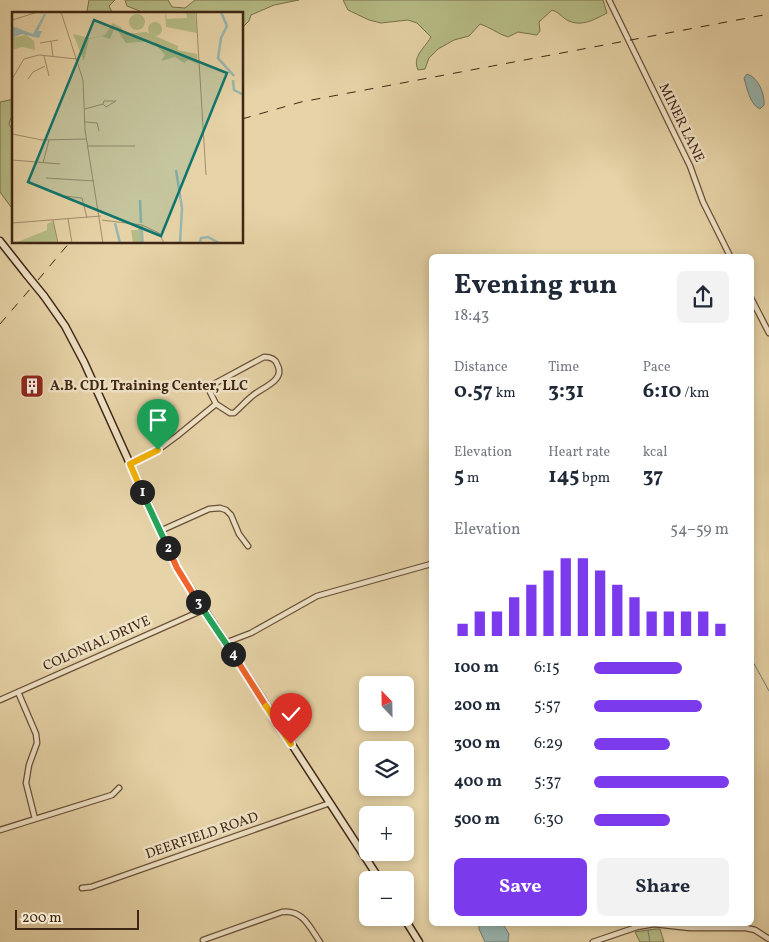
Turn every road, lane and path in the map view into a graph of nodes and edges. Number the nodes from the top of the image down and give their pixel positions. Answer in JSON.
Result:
{"nodes":[{"id":1,"x":609,"y":0,"type":"edge"},
{"id":2,"x":0,"y":241,"type":"edge"},
{"id":3,"x":729,"y":254,"type":"edge"},
{"id":4,"x":754,"y":304,"type":"edge"},
{"id":5,"x":769,"y":333,"type":"edge"},
{"id":6,"x":216,"y":404,"type":"junction"},
{"id":7,"x":130,"y":464,"type":"junction"},
{"id":8,"x":160,"y":531,"type":"junction"},
{"id":9,"x":248,"y":546,"type":"dead end"},
{"id":10,"x":429,"y":565,"type":"edge"},
{"id":11,"x":203,"y":610,"type":"junction"},
{"id":12,"x":225,"y":643,"type":"junction"},
{"id":13,"x":18,"y":692,"type":"junction"},
{"id":14,"x":0,"y":700,"type":"edge"},
{"id":15,"x":119,"y":788,"type":"dead end"},
{"id":16,"x":330,"y":803,"type":"junction"},
{"id":17,"x":35,"y":819,"type":"junction"},
{"id":18,"x":0,"y":830,"type":"edge"},
{"id":19,"x":374,"y":871,"type":"edge"},
{"id":20,"x":82,"y":888,"type":"dead end"},
{"id":21,"x":409,"y":926,"type":"edge"},
{"id":22,"x":643,"y":926,"type":"edge"},
{"id":23,"x":672,"y":926,"type":"edge"},
{"id":24,"x":769,"y":939,"type":"edge"},
{"id":25,"x":203,"y":940,"type":"dead end"},
{"id":26,"x":320,"y":942,"type":"edge"},
{"id":27,"x":419,"y":942,"type":"edge"},
{"id":28,"x":593,"y":942,"type":"edge"}],
"edges":[{"from":1,"to":3,"type":"street","name":"MINER LANE"},
{"from":2,"to":7,"type":"main road","bridge":true},
{"from":4,"to":5,"type":"street"},
{"from":6,"to":6,"type":"street"},
{"from":6,"to":7,"type":"street"},
{"from":7,"to":8,"type":"main road"},
{"from":8,"to":9,"type":"street"},
{"from":8,"to":11,"type":"main road"},
{"from":10,"to":12,"type":"street"},
{"from":11,"to":12,"type":"main road"},
{"from":11,"to":13,"type":"street","name":"COLONIAL DRIVE"},
{"from":12,"to":16,"type":"main road"},
{"from":13,"to":14,"type":"street","name":"COLONIAL DRIVE"},
{"from":13,"to":17,"type":"street"},
{"from":15,"to":17,"type":"street"},
{"from":16,"to":19,"type":"main road"},
{"from":16,"to":20,"type":"street","name":"DEERFIELD ROAD"},
{"from":17,"to":18,"type":"street"},
{"from":21,"to":27,"type":"main road"},
{"from":22,"to":28,"type":"street"},
{"from":23,"to":24,"type":"street"},
{"from":25,"to":26,"type":"street"}]}
